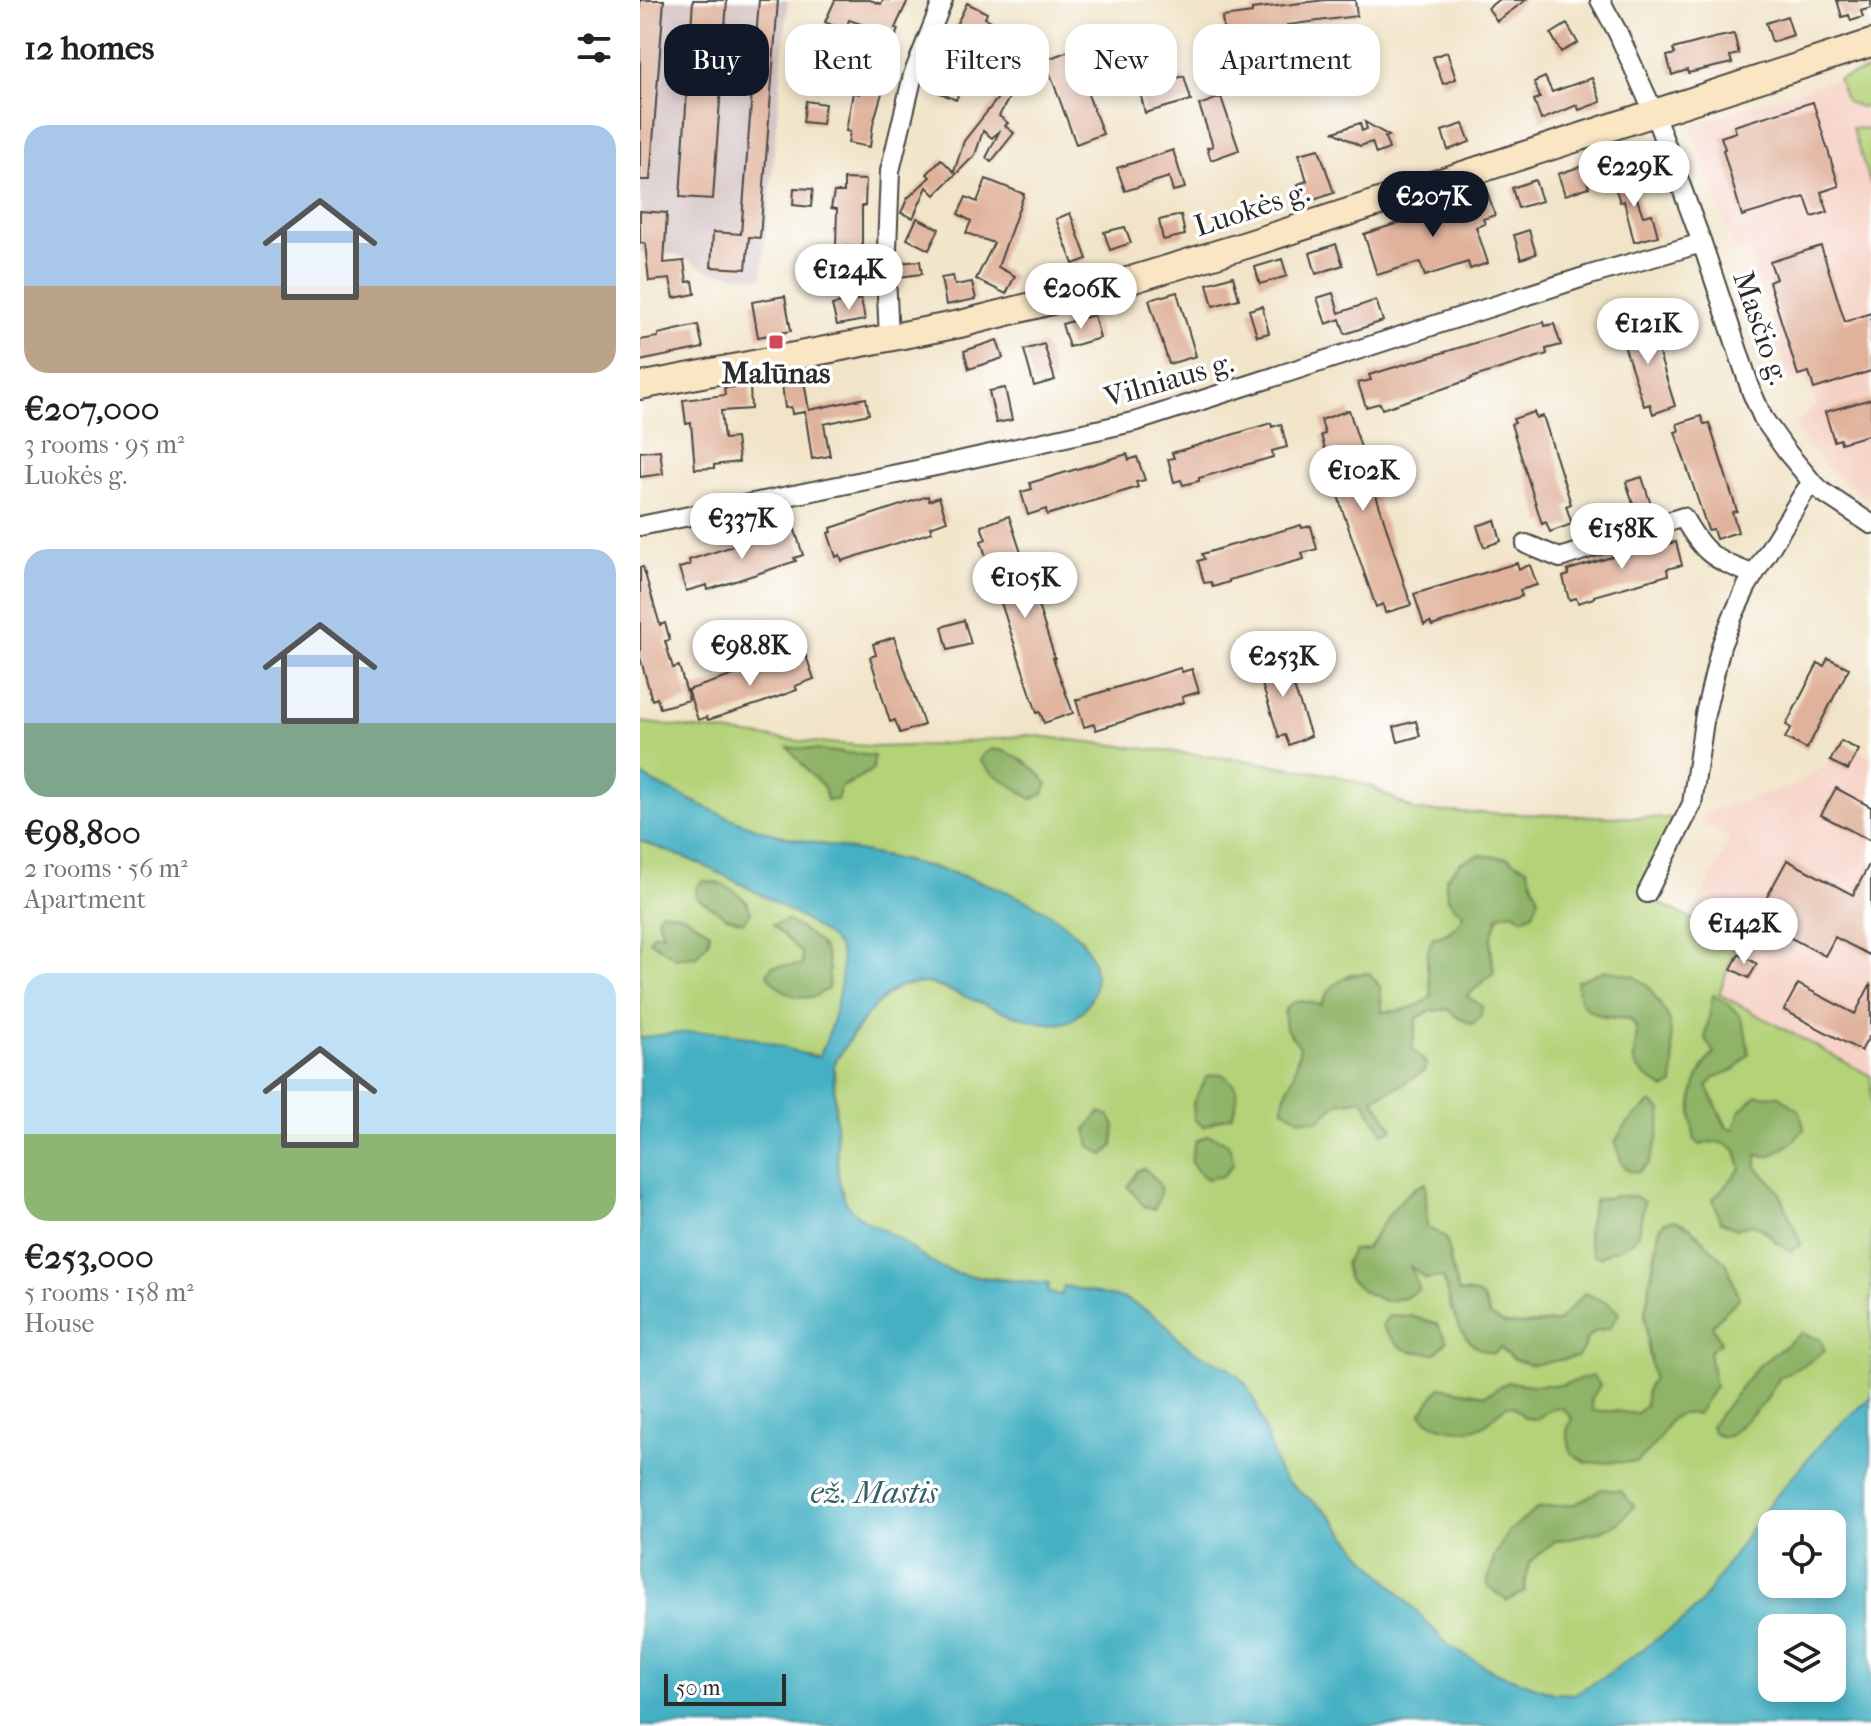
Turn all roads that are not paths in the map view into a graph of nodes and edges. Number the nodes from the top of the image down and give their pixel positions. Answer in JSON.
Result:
{"nodes":[{"id":1,"x":943,"y":0,"type":"edge"},
{"id":2,"x":1600,"y":0,"type":"edge"},
{"id":3,"x":1871,"y":43,"type":"edge"},
{"id":4,"x":1654,"y":113,"type":"junction"},
{"id":5,"x":1702,"y":243,"type":"junction"},
{"id":6,"x":889,"y":338,"type":"junction"},
{"id":7,"x":640,"y":386,"type":"edge"},
{"id":8,"x":1812,"y":482,"type":"junction"},
{"id":9,"x":1871,"y":524,"type":"edge"},
{"id":10,"x":640,"y":526,"type":"edge"},
{"id":11,"x":1526,"y":544,"type":"dead end"},
{"id":12,"x":1754,"y":575,"type":"junction"},
{"id":13,"x":1647,"y":893,"type":"dead end"}],
"edges":[{"from":1,"to":6,"type":"street"},
{"from":2,"to":4,"type":"street","name":"Masčio g."},
{"from":3,"to":4,"type":"main road","name":"Luokės g."},
{"from":4,"to":5,"type":"street","name":"Masčio g."},
{"from":4,"to":6,"type":"main road","name":"Luokės g."},
{"from":5,"to":8,"type":"street","name":"Masčio g."},
{"from":5,"to":10,"type":"street","name":"Vilniaus g."},
{"from":6,"to":7,"type":"main road","name":"Luokės g."},
{"from":8,"to":9,"type":"street","name":"Masčio g."},
{"from":8,"to":12,"type":"street"},
{"from":11,"to":12,"type":"street"},
{"from":12,"to":13,"type":"street"}]}
